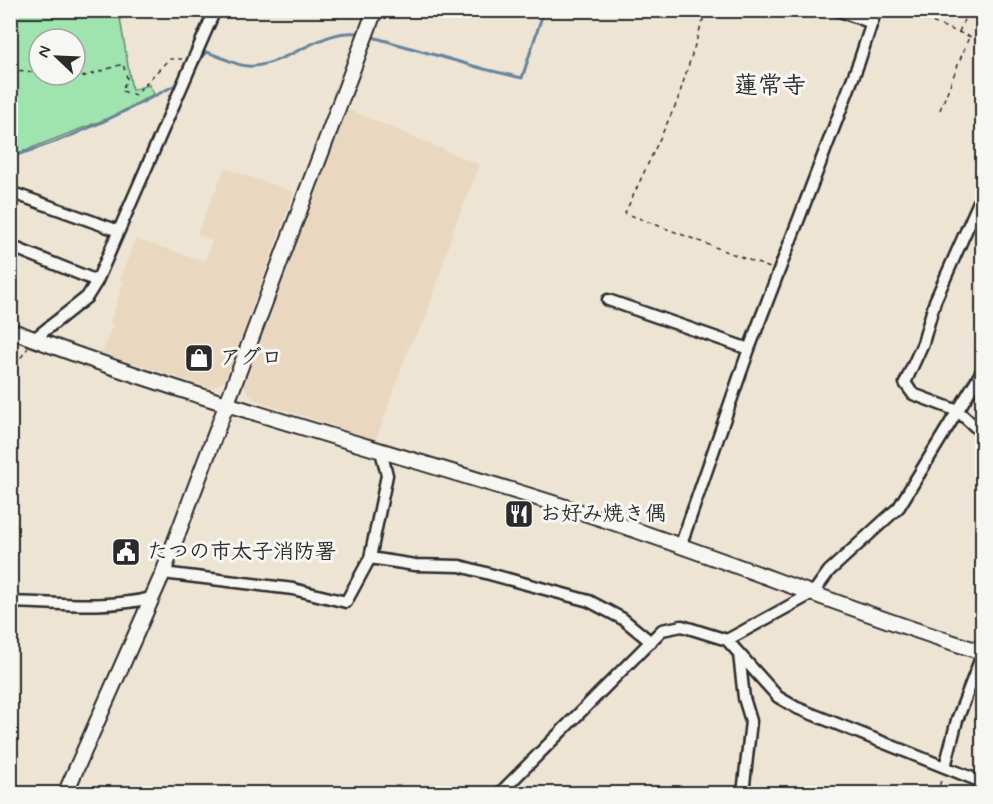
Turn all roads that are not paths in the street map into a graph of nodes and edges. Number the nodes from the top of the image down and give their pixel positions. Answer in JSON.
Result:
{"nodes":[{"id":1,"x":215,"y":10,"type":"edge"},
{"id":2,"x":375,"y":10,"type":"edge"},
{"id":3,"x":837,"y":10,"type":"edge"},
{"id":4,"x":876,"y":10,"type":"edge"},
{"id":5,"x":872,"y":23,"type":"junction"},
{"id":6,"x":10,"y":192,"type":"edge"},
{"id":7,"x":982,"y":195,"type":"edge"},
{"id":8,"x":118,"y":231,"type":"junction"},
{"id":9,"x":10,"y":246,"type":"edge"},
{"id":10,"x":97,"y":281,"type":"junction"},
{"id":11,"x":608,"y":300,"type":"dead end"},
{"id":12,"x":10,"y":330,"type":"edge"},
{"id":13,"x":34,"y":339,"type":"junction"},
{"id":14,"x":749,"y":349,"type":"junction"},
{"id":15,"x":982,"y":372,"type":"edge"},
{"id":16,"x":229,"y":404,"type":"junction"},
{"id":17,"x":958,"y":411,"type":"junction"},
{"id":18,"x":982,"y":433,"type":"edge"},
{"id":19,"x":381,"y":452,"type":"junction"},
{"id":20,"x":681,"y":544,"type":"junction"},
{"id":21,"x":370,"y":558,"type":"junction"},
{"id":22,"x":163,"y":573,"type":"junction"},
{"id":23,"x":813,"y":593,"type":"junction"},
{"id":24,"x":151,"y":598,"type":"junction"},
{"id":25,"x":10,"y":602,"type":"edge"},
{"id":26,"x":727,"y":640,"type":"junction"},
{"id":27,"x":651,"y":642,"type":"junction"},
{"id":28,"x":739,"y":653,"type":"junction"},
{"id":29,"x":982,"y":654,"type":"edge"},
{"id":30,"x":945,"y":767,"type":"junction"},
{"id":31,"x":982,"y":782,"type":"edge"},
{"id":32,"x":65,"y":794,"type":"edge"},
{"id":33,"x":499,"y":794,"type":"edge"},
{"id":34,"x":743,"y":794,"type":"edge"}],
"edges":[{"from":1,"to":8,"type":"street"},
{"from":2,"to":16,"type":"street"},
{"from":3,"to":5,"type":"street"},
{"from":4,"to":5,"type":"street"},
{"from":5,"to":14,"type":"street"},
{"from":6,"to":8,"type":"street"},
{"from":7,"to":17,"type":"street"},
{"from":8,"to":10,"type":"street"},
{"from":9,"to":10,"type":"street"},
{"from":10,"to":13,"type":"street"},
{"from":11,"to":14,"type":"street"},
{"from":12,"to":13,"type":"street"},
{"from":13,"to":16,"type":"street"},
{"from":14,"to":20,"type":"street"},
{"from":15,"to":17,"type":"street"},
{"from":16,"to":19,"type":"street"},
{"from":16,"to":22,"type":"street"},
{"from":17,"to":18,"type":"street"},
{"from":17,"to":23,"type":"street"},
{"from":19,"to":20,"type":"street"},
{"from":19,"to":21,"type":"street"},
{"from":20,"to":23,"type":"street"},
{"from":21,"to":22,"type":"street"},
{"from":21,"to":27,"type":"street"},
{"from":22,"to":24,"type":"street"},
{"from":23,"to":26,"type":"street"},
{"from":23,"to":29,"type":"street"},
{"from":24,"to":25,"type":"street"},
{"from":24,"to":32,"type":"street"},
{"from":26,"to":27,"type":"street"},
{"from":26,"to":28,"type":"street"},
{"from":27,"to":33,"type":"street"},
{"from":28,"to":30,"type":"street"},
{"from":28,"to":34,"type":"street"},
{"from":29,"to":30,"type":"street"},
{"from":30,"to":31,"type":"street"}]}
